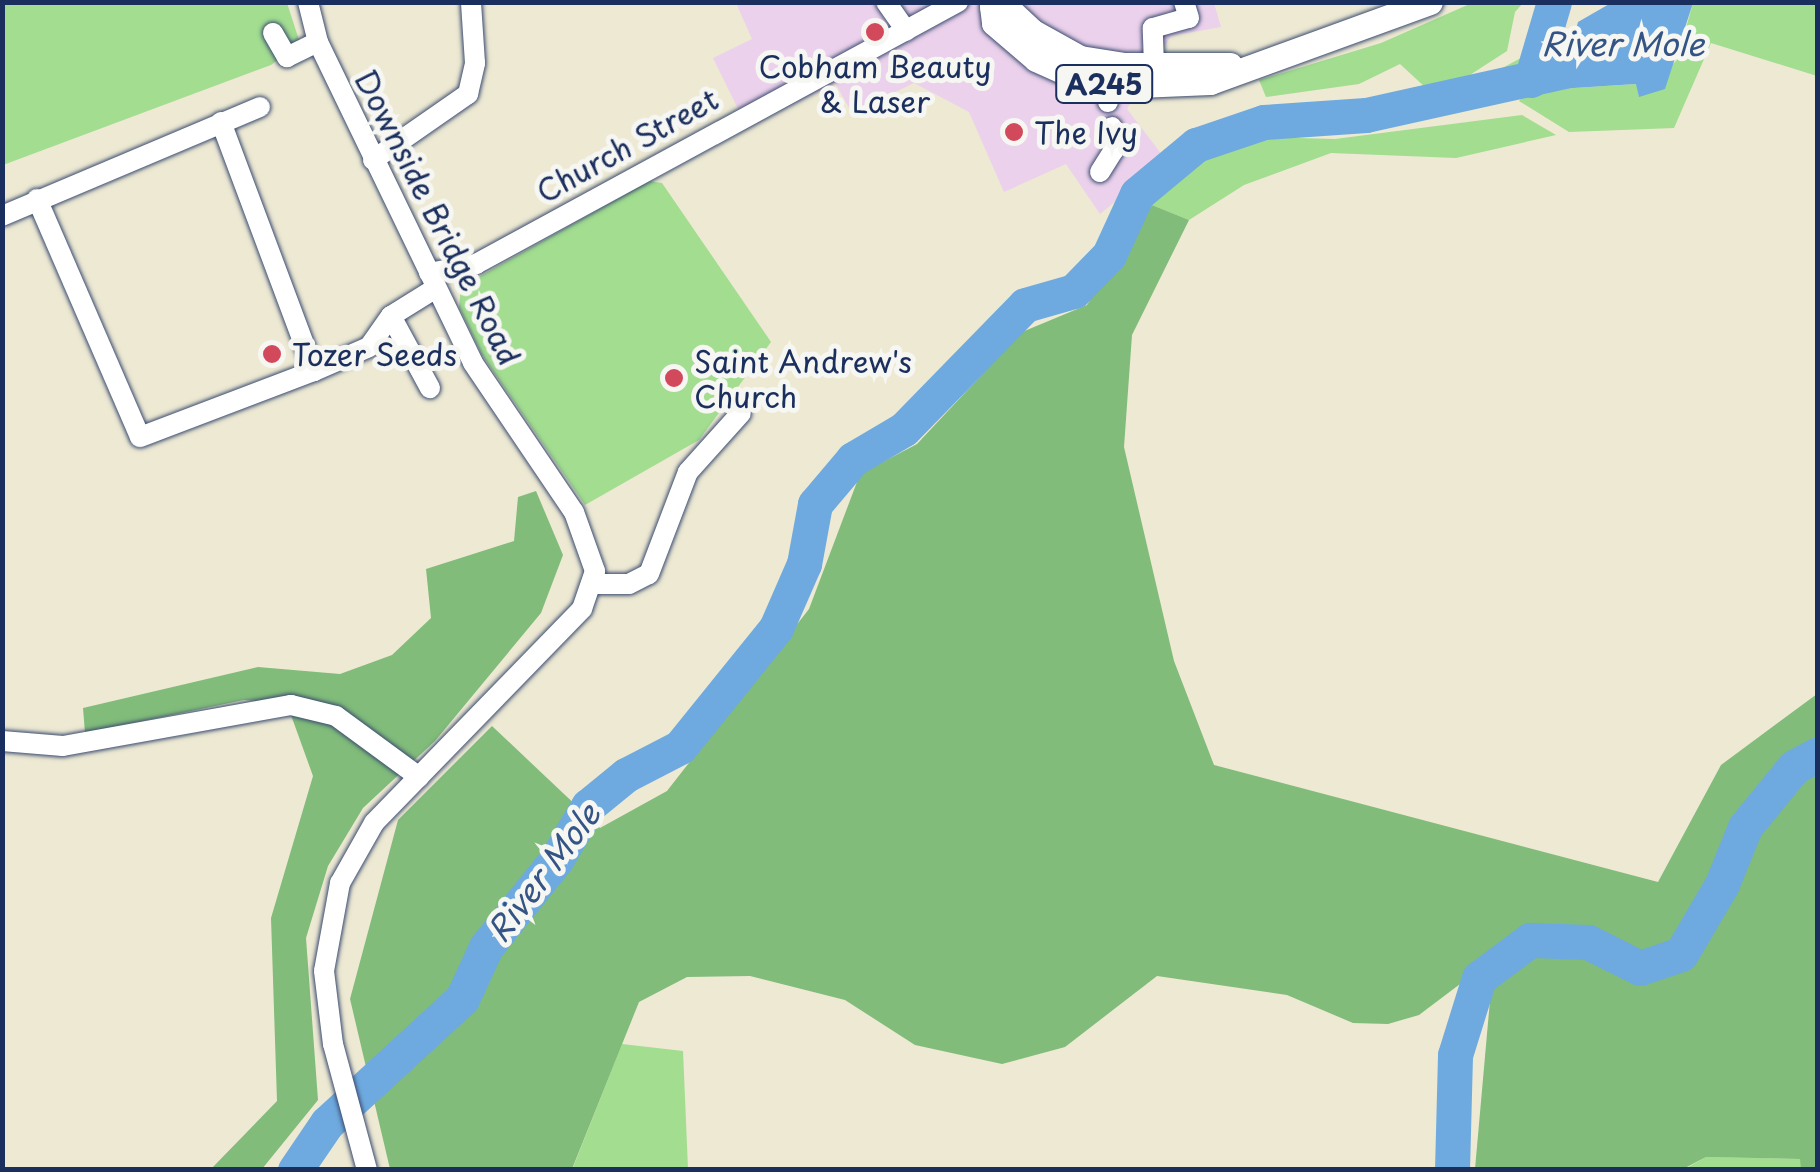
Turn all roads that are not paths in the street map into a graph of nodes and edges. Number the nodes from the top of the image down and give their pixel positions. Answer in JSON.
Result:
{"nodes":[{"id":1,"x":308,"y":2,"type":"edge"},
{"id":2,"x":471,"y":2,"type":"edge"},
{"id":3,"x":886,"y":2,"type":"edge"},
{"id":4,"x":958,"y":2,"type":"edge"},
{"id":5,"x":1184,"y":2,"type":"edge"},
{"id":6,"x":1430,"y":2,"type":"edge"},
{"id":7,"x":991,"y":4,"type":"edge"},
{"id":8,"x":906,"y":31,"type":"junction"},
{"id":9,"x":272,"y":34,"type":"dead end"},
{"id":10,"x":318,"y":42,"type":"junction"},
{"id":11,"x":1247,"y":65,"type":"junction"},
{"id":12,"x":1154,"y":66,"type":"junction"},
{"id":13,"x":260,"y":107,"type":"dead end"},
{"id":14,"x":222,"y":122,"type":"junction"},
{"id":15,"x":1112,"y":128,"type":"dead end"},
{"id":16,"x":373,"y":160,"type":"junction"},
{"id":17,"x":1100,"y":172,"type":"dead end"},
{"id":18,"x":37,"y":199,"type":"junction"},
{"id":19,"x":2,"y":216,"type":"edge"},
{"id":20,"x":433,"y":280,"type":"junction"},
{"id":21,"x":390,"y":316,"type":"junction"},
{"id":22,"x":314,"y":371,"type":"junction"},
{"id":23,"x":430,"y":388,"type":"dead end"},
{"id":24,"x":742,"y":413,"type":"dead end"},
{"id":25,"x":593,"y":584,"type":"junction"},
{"id":26,"x":2,"y":740,"type":"edge"},
{"id":27,"x":419,"y":776,"type":"junction"},
{"id":28,"x":367,"y":1170,"type":"edge"}],
"edges":[{"from":1,"to":10,"type":"street","name":"Downside Bridge Road"},
{"from":2,"to":16,"type":"street"},
{"from":3,"to":8,"type":"street"},
{"from":4,"to":8,"type":"street","name":"Church Street"},
{"from":5,"to":12,"type":"street"},
{"from":6,"to":11,"type":"main road","number":"A245"},
{"from":7,"to":11,"type":"main road","number":"A245"},
{"from":7,"to":12,"type":"main road","number":"A245"},
{"from":8,"to":20,"type":"street","name":"Church Street"},
{"from":9,"to":10,"type":"street"},
{"from":10,"to":16,"type":"street","name":"Downside Bridge Road"},
{"from":11,"to":12,"type":"main road","number":"A245"},
{"from":13,"to":14,"type":"street"},
{"from":14,"to":18,"type":"street"},
{"from":14,"to":22,"type":"street"},
{"from":15,"to":17,"type":"street"},
{"from":16,"to":20,"type":"street","name":"Downside Bridge Road"},
{"from":18,"to":19,"type":"street"},
{"from":18,"to":22,"type":"street","name":"Church Street"},
{"from":20,"to":21,"type":"street","name":"Church Street"},
{"from":20,"to":25,"type":"street","name":"Downside Bridge Road"},
{"from":21,"to":22,"type":"street","name":"Church Street"},
{"from":21,"to":23,"type":"street"},
{"from":24,"to":25,"type":"street"},
{"from":25,"to":27,"type":"street"},
{"from":26,"to":27,"type":"street"},
{"from":27,"to":28,"type":"street"}]}
